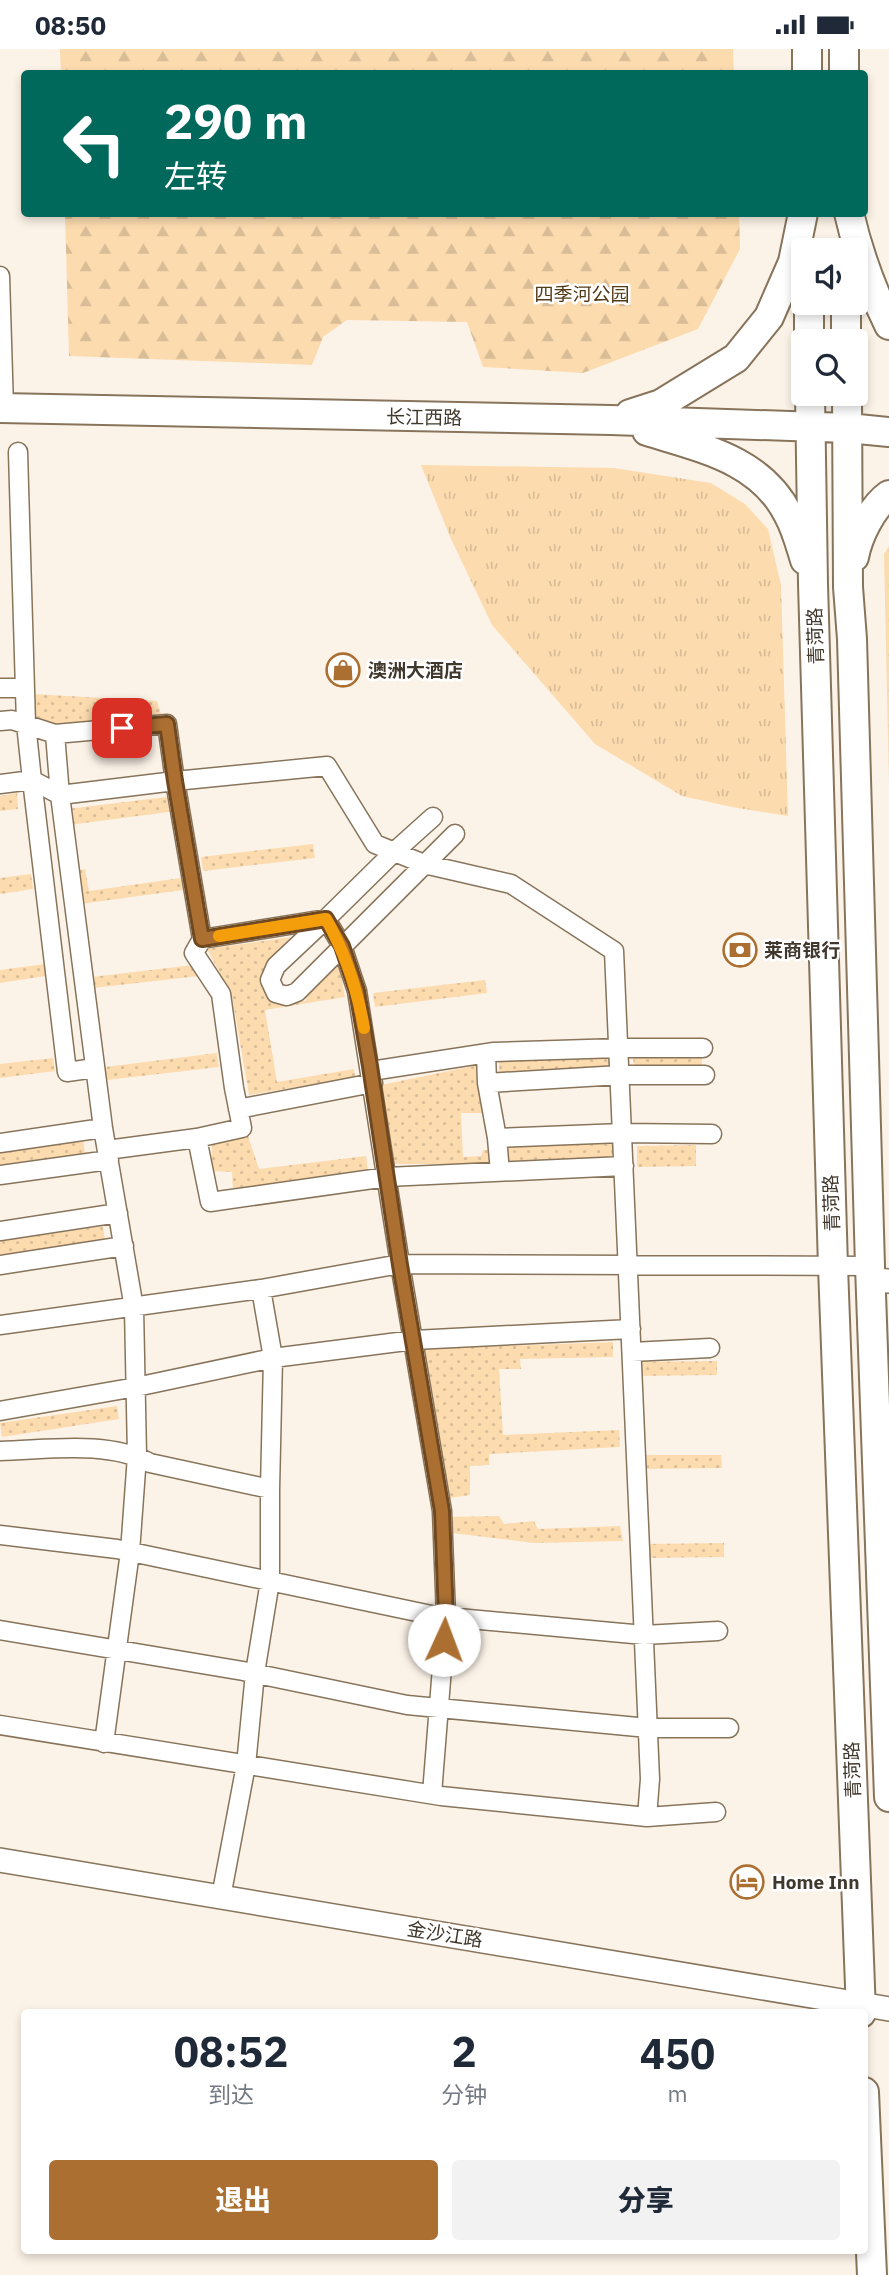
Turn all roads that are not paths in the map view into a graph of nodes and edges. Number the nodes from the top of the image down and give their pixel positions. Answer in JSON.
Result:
{"nodes":[{"id":1,"x":807,"y":49,"type":"edge"},
{"id":2,"x":844,"y":49,"type":"edge"},
{"id":3,"x":807,"y":70,"type":"edge"},
{"id":4,"x":844,"y":70,"type":"edge"},
{"id":5,"x":805,"y":217,"type":"edge"},
{"id":6,"x":806,"y":217,"type":"edge"},
{"id":7,"x":847,"y":217,"type":"edge"},
{"id":8,"x":848,"y":217,"type":"edge"},
{"id":9,"x":807,"y":238,"type":"edge"},
{"id":10,"x":846,"y":238,"type":"edge"},
{"id":11,"x":0,"y":276,"type":"edge"},
{"id":12,"x":889,"y":325,"type":"edge"},
{"id":13,"x":810,"y":406,"type":"edge"},
{"id":14,"x":847,"y":406,"type":"edge"},
{"id":15,"x":2,"y":408,"type":"edge"},
{"id":16,"x":611,"y":420,"type":"junction"},
{"id":17,"x":810,"y":427,"type":"junction"},
{"id":18,"x":848,"y":428,"type":"junction"},
{"id":19,"x":889,"y":432,"type":"edge"},
{"id":20,"x":18,"y":452,"type":"dead end"},
{"id":21,"x":889,"y":495,"type":"edge"},
{"id":22,"x":813,"y":584,"type":"junction"},
{"id":23,"x":849,"y":587,"type":"junction"},
{"id":24,"x":0,"y":688,"type":"edge"},
{"id":25,"x":24,"y":688,"type":"junction"},
{"id":26,"x":0,"y":721,"type":"edge"},
{"id":27,"x":26,"y":724,"type":"junction"},
{"id":28,"x":55,"y":734,"type":"junction"},
{"id":29,"x":32,"y":780,"type":"junction"},
{"id":30,"x":175,"y":781,"type":"junction"},
{"id":31,"x":0,"y":784,"type":"edge"},
{"id":32,"x":60,"y":795,"type":"junction"},
{"id":33,"x":433,"y":817,"type":"dead end"},
{"id":34,"x":455,"y":834,"type":"dead end"},
{"id":35,"x":394,"y":852,"type":"junction"},
{"id":36,"x":424,"y":865,"type":"junction"},
{"id":37,"x":326,"y":919,"type":"junction"},
{"id":38,"x":202,"y":939,"type":"junction"},
{"id":39,"x":342,"y":946,"type":"junction"},
{"id":40,"x":619,"y":1048,"type":"junction"},
{"id":41,"x":703,"y":1048,"type":"dead end"},
{"id":42,"x":486,"y":1053,"type":"junction"},
{"id":43,"x":95,"y":1068,"type":"junction"},
{"id":44,"x":620,"y":1075,"type":"junction"},
{"id":45,"x":705,"y":1075,"type":"dead end"},
{"id":46,"x":372,"y":1077,"type":"junction"},
{"id":47,"x":487,"y":1083,"type":"junction"},
{"id":48,"x":238,"y":1109,"type":"junction"},
{"id":49,"x":103,"y":1128,"type":"junction"},
{"id":50,"x":622,"y":1133,"type":"junction"},
{"id":51,"x":712,"y":1134,"type":"dead end"},
{"id":52,"x":197,"y":1138,"type":"junction"},
{"id":53,"x":497,"y":1138,"type":"junction"},
{"id":54,"x":0,"y":1143,"type":"edge"},
{"id":55,"x":108,"y":1155,"type":"junction"},
{"id":56,"x":624,"y":1166,"type":"junction"},
{"id":57,"x":500,"y":1172,"type":"junction"},
{"id":58,"x":0,"y":1175,"type":"edge"},
{"id":59,"x":387,"y":1177,"type":"junction"},
{"id":60,"x":118,"y":1213,"type":"junction"},
{"id":61,"x":0,"y":1231,"type":"edge"},
{"id":62,"x":124,"y":1246,"type":"junction"},
{"id":63,"x":0,"y":1265,"type":"edge"},
{"id":64,"x":400,"y":1265,"type":"junction"},
{"id":65,"x":629,"y":1266,"type":"junction"},
{"id":66,"x":833,"y":1267,"type":"junction"},
{"id":67,"x":877,"y":1276,"type":"edge"},
{"id":68,"x":261,"y":1289,"type":"junction"},
{"id":69,"x":134,"y":1308,"type":"junction"},
{"id":70,"x":0,"y":1325,"type":"edge"},
{"id":71,"x":631,"y":1329,"type":"junction"},
{"id":72,"x":414,"y":1340,"type":"junction"},
{"id":73,"x":710,"y":1348,"type":"dead end"},
{"id":74,"x":632,"y":1352,"type":"junction"},
{"id":75,"x":273,"y":1358,"type":"junction"},
{"id":76,"x":136,"y":1387,"type":"junction"},
{"id":77,"x":0,"y":1411,"type":"edge"},
{"id":78,"x":0,"y":1451,"type":"edge"},
{"id":79,"x":137,"y":1456,"type":"junction"},
{"id":80,"x":270,"y":1489,"type":"junction"},
{"id":81,"x":0,"y":1535,"type":"edge"},
{"id":82,"x":130,"y":1552,"type":"junction"},
{"id":83,"x":270,"y":1581,"type":"junction"},
{"id":84,"x":446,"y":1617,"type":"junction"},
{"id":85,"x":0,"y":1630,"type":"edge"},
{"id":86,"x":718,"y":1631,"type":"dead end"},
{"id":87,"x":644,"y":1635,"type":"junction"},
{"id":88,"x":116,"y":1651,"type":"junction"},
{"id":89,"x":254,"y":1673,"type":"junction"},
{"id":90,"x":439,"y":1708,"type":"junction"},
{"id":91,"x":0,"y":1724,"type":"edge"},
{"id":92,"x":648,"y":1728,"type":"junction"},
{"id":93,"x":729,"y":1728,"type":"dead end"},
{"id":94,"x":104,"y":1743,"type":"junction"},
{"id":95,"x":246,"y":1765,"type":"junction"},
{"id":96,"x":432,"y":1794,"type":"junction"},
{"id":97,"x":889,"y":1797,"type":"edge"},
{"id":98,"x":716,"y":1812,"type":"dead end"},
{"id":99,"x":647,"y":1817,"type":"junction"},
{"id":100,"x":0,"y":1860,"type":"edge"},
{"id":101,"x":221,"y":1897,"type":"junction"},
{"id":102,"x":861,"y":2008,"type":"edge"},
{"id":103,"x":889,"y":2009,"type":"edge"},
{"id":104,"x":868,"y":2184,"type":"edge"},
{"id":105,"x":872,"y":2275,"type":"edge"}],
"edges":[{"from":1,"to":3,"type":"main road"},
{"from":2,"to":4,"type":"main road"},
{"from":5,"to":16,"type":"main road"},
{"from":6,"to":9,"type":"main road"},
{"from":7,"to":10,"type":"main road"},
{"from":8,"to":12,"type":"main road"},
{"from":11,"to":15,"type":"street"},
{"from":13,"to":17,"type":"main road","name":"青菏路"},
{"from":14,"to":18,"type":"main road","name":"青菏路"},
{"from":15,"to":16,"type":"main road","name":"长江西路"},
{"from":16,"to":17,"type":"main road","name":"长江西路"},
{"from":16,"to":22,"type":"main road"},
{"from":17,"to":18,"type":"main road","name":"长江西路"},
{"from":17,"to":22,"type":"main road","name":"青菏路"},
{"from":18,"to":19,"type":"main road","name":"长江西路"},
{"from":18,"to":23,"type":"main road","name":"青菏路"},
{"from":20,"to":25,"type":"street"},
{"from":21,"to":23,"type":"main road"},
{"from":22,"to":66,"type":"main road","name":"青菏路"},
{"from":23,"to":67,"type":"main road","name":"青菏路"},
{"from":24,"to":25,"type":"street"},
{"from":25,"to":27,"type":"street"},
{"from":26,"to":27,"type":"street"},
{"from":27,"to":28,"type":"street"},
{"from":27,"to":29,"type":"street"},
{"from":28,"to":30,"type":"street"},
{"from":28,"to":32,"type":"street"},
{"from":29,"to":31,"type":"street"},
{"from":29,"to":32,"type":"street"},
{"from":29,"to":43,"type":"street"},
{"from":30,"to":32,"type":"street"},
{"from":30,"to":35,"type":"street"},
{"from":30,"to":38,"type":"street"},
{"from":32,"to":43,"type":"street"},
{"from":33,"to":35,"type":"street"},
{"from":34,"to":36,"type":"street"},
{"from":35,"to":36,"type":"street"},
{"from":35,"to":37,"type":"street"},
{"from":36,"to":39,"type":"street"},
{"from":36,"to":40,"type":"street"},
{"from":37,"to":38,"type":"street"},
{"from":37,"to":39,"type":"street"},
{"from":37,"to":39,"type":"street"},
{"from":38,"to":48,"type":"street"},
{"from":39,"to":46,"type":"street"},
{"from":40,"to":41,"type":"street"},
{"from":40,"to":42,"type":"street"},
{"from":40,"to":44,"type":"street"},
{"from":42,"to":46,"type":"street"},
{"from":42,"to":47,"type":"street"},
{"from":43,"to":49,"type":"street"},
{"from":44,"to":45,"type":"street"},
{"from":44,"to":47,"type":"street"},
{"from":44,"to":50,"type":"street"},
{"from":46,"to":48,"type":"street"},
{"from":46,"to":59,"type":"street"},
{"from":47,"to":53,"type":"street"},
{"from":48,"to":52,"type":"street"},
{"from":49,"to":54,"type":"street"},
{"from":49,"to":55,"type":"street"},
{"from":50,"to":51,"type":"street"},
{"from":50,"to":53,"type":"street"},
{"from":50,"to":56,"type":"street"},
{"from":52,"to":55,"type":"street"},
{"from":52,"to":59,"type":"street"},
{"from":53,"to":57,"type":"street"},
{"from":55,"to":58,"type":"street"},
{"from":55,"to":60,"type":"street"},
{"from":56,"to":57,"type":"street"},
{"from":56,"to":65,"type":"street"},
{"from":57,"to":59,"type":"street"},
{"from":59,"to":64,"type":"street"},
{"from":60,"to":61,"type":"street"},
{"from":60,"to":62,"type":"street"},
{"from":62,"to":63,"type":"street"},
{"from":62,"to":69,"type":"street"},
{"from":64,"to":65,"type":"street"},
{"from":64,"to":68,"type":"street"},
{"from":64,"to":72,"type":"street"},
{"from":65,"to":66,"type":"street"},
{"from":65,"to":71,"type":"street"},
{"from":66,"to":67,"type":"street"},
{"from":66,"to":102,"type":"main road","name":"青菏路"},
{"from":67,"to":97,"type":"main road","name":"青菏路"},
{"from":68,"to":69,"type":"street"},
{"from":68,"to":75,"type":"street"},
{"from":69,"to":70,"type":"street"},
{"from":69,"to":76,"type":"street"},
{"from":71,"to":72,"type":"street"},
{"from":71,"to":74,"type":"street"},
{"from":72,"to":75,"type":"street"},
{"from":72,"to":84,"type":"street"},
{"from":73,"to":74,"type":"street"},
{"from":74,"to":87,"type":"street"},
{"from":75,"to":76,"type":"street"},
{"from":75,"to":80,"type":"street"},
{"from":76,"to":77,"type":"street"},
{"from":76,"to":79,"type":"street"},
{"from":78,"to":79,"type":"street"},
{"from":79,"to":80,"type":"street"},
{"from":79,"to":82,"type":"street"},
{"from":80,"to":83,"type":"street"},
{"from":81,"to":82,"type":"street"},
{"from":82,"to":83,"type":"street"},
{"from":82,"to":88,"type":"street"},
{"from":83,"to":84,"type":"street"},
{"from":83,"to":89,"type":"street"},
{"from":84,"to":87,"type":"street"},
{"from":84,"to":90,"type":"street"},
{"from":85,"to":88,"type":"street"},
{"from":86,"to":87,"type":"street"},
{"from":87,"to":92,"type":"street"},
{"from":88,"to":89,"type":"street"},
{"from":88,"to":94,"type":"street"},
{"from":89,"to":90,"type":"street"},
{"from":89,"to":95,"type":"street"},
{"from":90,"to":92,"type":"street"},
{"from":90,"to":96,"type":"street"},
{"from":91,"to":94,"type":"street"},
{"from":92,"to":93,"type":"street"},
{"from":92,"to":99,"type":"street"},
{"from":94,"to":95,"type":"street"},
{"from":95,"to":96,"type":"street"},
{"from":95,"to":101,"type":"street"},
{"from":96,"to":99,"type":"street"},
{"from":98,"to":99,"type":"street"},
{"from":100,"to":101,"type":"street","name":"金沙江路"},
{"from":101,"to":102,"type":"street","name":"金沙江路"},
{"from":102,"to":103,"type":"street","name":"金沙江路"},
{"from":104,"to":105,"type":"main road"}]}
